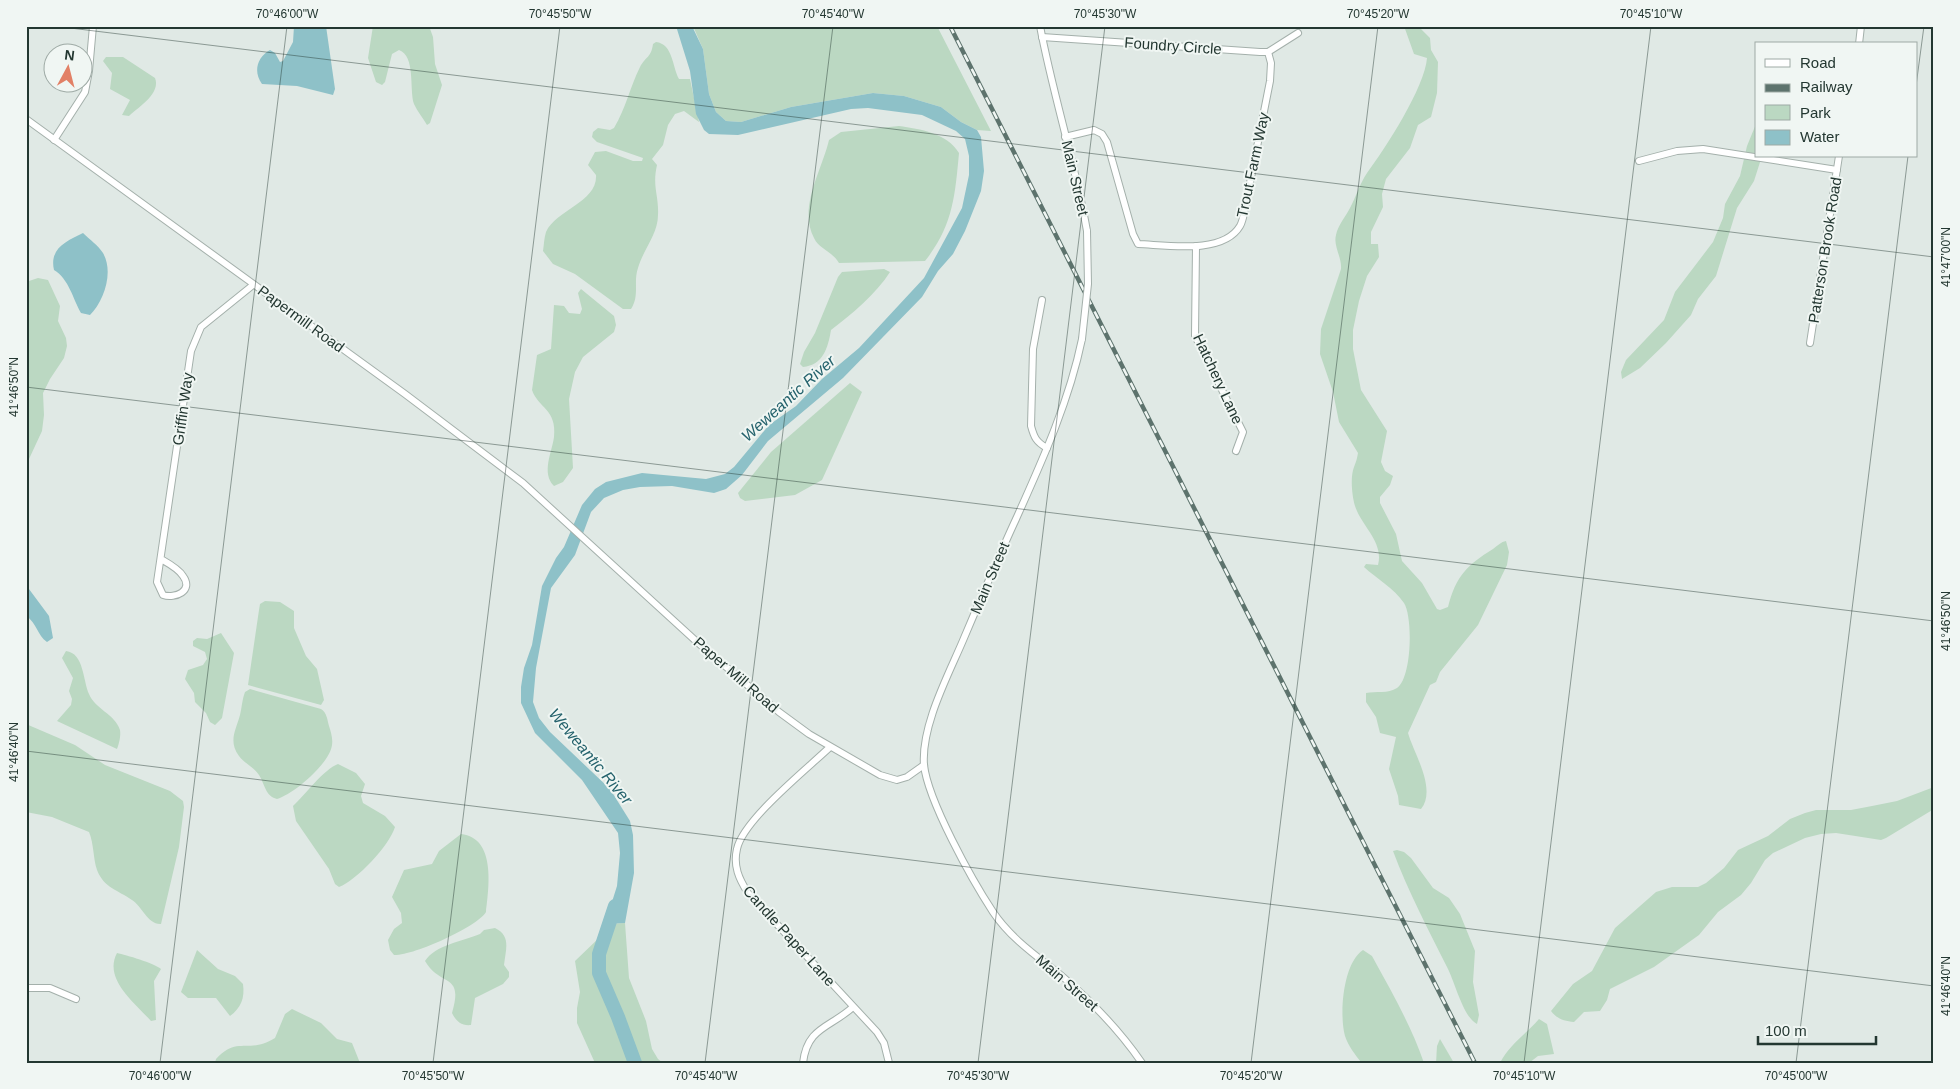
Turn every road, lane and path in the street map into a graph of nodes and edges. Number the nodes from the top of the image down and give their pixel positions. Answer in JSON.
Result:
{"nodes":[{"id":1,"x":93,"y":26,"type":"edge"},
{"id":2,"x":1040,"y":26,"type":"edge"},
{"id":3,"x":1861,"y":26,"type":"edge"},
{"id":4,"x":1298,"y":33,"type":"dead end"},
{"id":5,"x":1042,"y":37,"type":"junction"},
{"id":6,"x":1859,"y":42,"type":"edge"},
{"id":7,"x":1268,"y":52,"type":"junction"},
{"id":8,"x":26,"y":119,"type":"edge"},
{"id":9,"x":1065,"y":137,"type":"junction"},
{"id":10,"x":54,"y":140,"type":"junction"},
{"id":11,"x":1755,"y":158,"type":"edge"},
{"id":12,"x":1757,"y":158,"type":"edge"},
{"id":13,"x":1839,"y":158,"type":"edge"},
{"id":14,"x":1639,"y":161,"type":"dead end"},
{"id":15,"x":1837,"y":170,"type":"junction"},
{"id":16,"x":1196,"y":246,"type":"junction"},
{"id":17,"x":253,"y":285,"type":"junction"},
{"id":18,"x":1042,"y":300,"type":"dead end"},
{"id":19,"x":1810,"y":343,"type":"dead end"},
{"id":20,"x":1047,"y":448,"type":"junction"},
{"id":21,"x":1236,"y":450,"type":"dead end"},
{"id":22,"x":569,"y":526,"type":"joint"},
{"id":23,"x":161,"y":559,"type":"junction"},
{"id":24,"x":830,"y":747,"type":"junction"},
{"id":25,"x":924,"y":766,"type":"junction"},
{"id":26,"x":26,"y":988,"type":"edge"},
{"id":27,"x":76,"y":1000,"type":"dead end"},
{"id":28,"x":853,"y":1008,"type":"junction"},
{"id":29,"x":803,"y":1063,"type":"edge"},
{"id":30,"x":889,"y":1063,"type":"edge"},
{"id":31,"x":1142,"y":1063,"type":"edge"}],
"edges":[{"from":1,"to":10,"type":"street"},
{"from":2,"to":5,"type":"street","name":"Main Street"},
{"from":3,"to":6,"type":"street"},
{"from":4,"to":7,"type":"street"},
{"from":5,"to":7,"type":"street","name":"Foundry Circle"},
{"from":5,"to":9,"type":"street","name":"Main Street"},
{"from":7,"to":16,"type":"street","name":"Trout Farm Way"},
{"from":8,"to":10,"type":"street","name":"Papermill Road"},
{"from":9,"to":16,"type":"street","name":"Trout Farm Way"},
{"from":9,"to":20,"type":"street","name":"Main Street","bridge":true},
{"from":10,"to":17,"type":"street","name":"Papermill Road"},
{"from":11,"to":14,"type":"street"},
{"from":12,"to":15,"type":"street"},
{"from":13,"to":15,"type":"street","name":"Patterson Brook Road"},
{"from":15,"to":19,"type":"street","name":"Patterson Brook Road"},
{"from":16,"to":21,"type":"street","name":"Hatchery Lane"},
{"from":17,"to":22,"type":"street","name":"Papermill Road"},
{"from":17,"to":23,"type":"street","name":"Griffin Way"},
{"from":18,"to":20,"type":"street"},
{"from":20,"to":25,"type":"street","name":"Main Street"},
{"from":22,"to":24,"type":"street","name":"Paper Mill Road"},
{"from":23,"to":23,"type":"street","name":"Griffin Way"},
{"from":24,"to":25,"type":"street","name":"Paper Mill Road"},
{"from":24,"to":28,"type":"street","name":"Candle Paper Lane"},
{"from":25,"to":31,"type":"street","name":"Main Street"},
{"from":26,"to":27,"type":"street"},
{"from":28,"to":29,"type":"street"},
{"from":28,"to":30,"type":"street","name":"Candle Paper Lane"}]}
